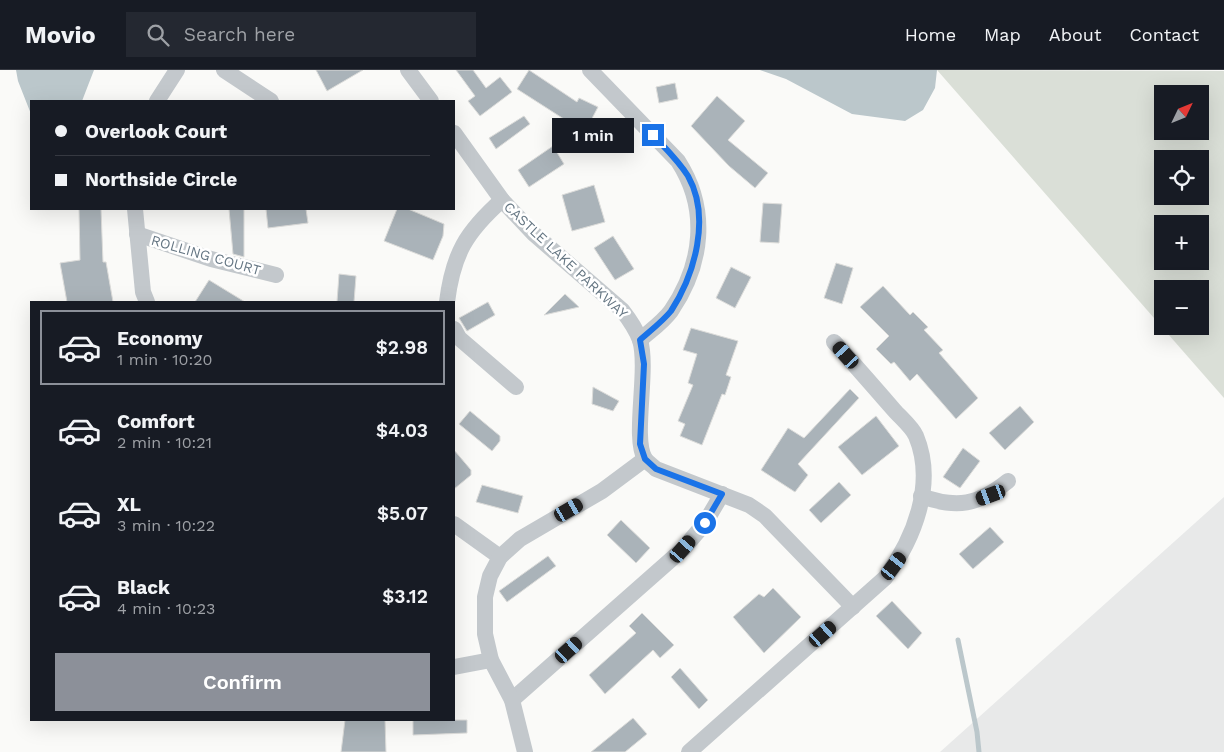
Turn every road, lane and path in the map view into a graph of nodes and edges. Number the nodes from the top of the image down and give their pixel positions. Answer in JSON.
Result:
{"nodes":[{"id":1,"x":177,"y":70,"type":"edge"},
{"id":2,"x":224,"y":70,"type":"edge"},
{"id":3,"x":408,"y":70,"type":"edge"},
{"id":4,"x":590,"y":70,"type":"edge"},
{"id":5,"x":158,"y":100,"type":"edge"},
{"id":6,"x":269,"y":100,"type":"edge"},
{"id":7,"x":430,"y":100,"type":"edge"},
{"id":8,"x":455,"y":134,"type":"edge"},
{"id":9,"x":502,"y":200,"type":"junction"},
{"id":10,"x":135,"y":210,"type":"edge"},
{"id":11,"x":137,"y":234,"type":"junction"},
{"id":12,"x":276,"y":275,"type":"dead end"},
{"id":13,"x":147,"y":301,"type":"edge"},
{"id":14,"x":447,"y":301,"type":"edge"},
{"id":15,"x":455,"y":331,"type":"edge"},
{"id":16,"x":640,"y":340,"type":"junction"},
{"id":17,"x":834,"y":342,"type":"dead end"},
{"id":18,"x":516,"y":388,"type":"dead end"},
{"id":19,"x":645,"y":459,"type":"junction"},
{"id":20,"x":1008,"y":481,"type":"dead end"},
{"id":21,"x":722,"y":494,"type":"junction"},
{"id":22,"x":921,"y":496,"type":"junction"},
{"id":23,"x":455,"y":525,"type":"edge"},
{"id":24,"x":500,"y":557,"type":"junction"},
{"id":25,"x":853,"y":608,"type":"junction"},
{"id":26,"x":491,"y":660,"type":"junction"},
{"id":27,"x":455,"y":667,"type":"edge"},
{"id":28,"x":512,"y":700,"type":"junction"},
{"id":29,"x":521,"y":750,"type":"edge"},
{"id":30,"x":689,"y":752,"type":"edge"}],
"edges":[{"from":1,"to":5,"type":"street"},
{"from":2,"to":6,"type":"street"},
{"from":3,"to":7,"type":"street"},
{"from":4,"to":16,"type":"street"},
{"from":8,"to":9,"type":"street","name":"CASTLE LAKE PARKWAY"},
{"from":9,"to":14,"type":"street"},
{"from":9,"to":16,"type":"street","name":"CASTLE LAKE PARKWAY"},
{"from":10,"to":11,"type":"street"},
{"from":11,"to":12,"type":"street","name":"ROLLING COURT"},
{"from":11,"to":13,"type":"street"},
{"from":15,"to":18,"type":"street"},
{"from":16,"to":19,"type":"street","name":"CASTLE LAKE PARKWAY"},
{"from":17,"to":22,"type":"street"},
{"from":19,"to":21,"type":"street"},
{"from":19,"to":24,"type":"street"},
{"from":20,"to":22,"type":"street"},
{"from":21,"to":25,"type":"street"},
{"from":21,"to":28,"type":"street"},
{"from":22,"to":25,"type":"street"},
{"from":23,"to":24,"type":"street"},
{"from":24,"to":26,"type":"street"},
{"from":25,"to":30,"type":"street"},
{"from":26,"to":27,"type":"street"},
{"from":26,"to":28,"type":"street"},
{"from":28,"to":29,"type":"street"}]}
